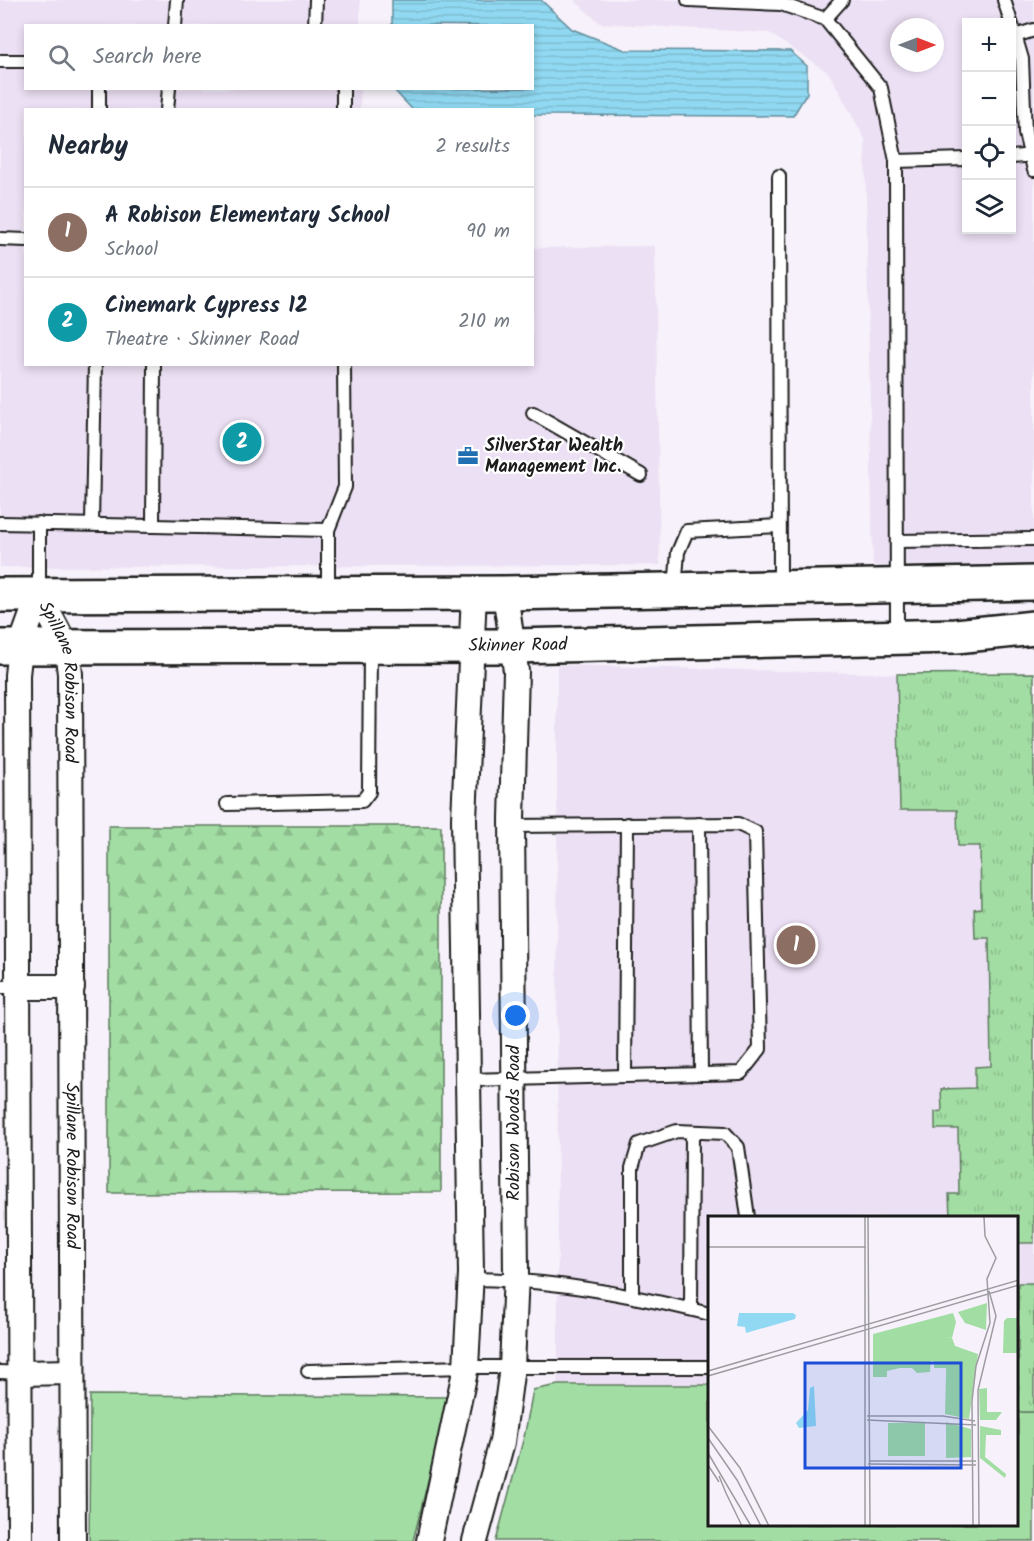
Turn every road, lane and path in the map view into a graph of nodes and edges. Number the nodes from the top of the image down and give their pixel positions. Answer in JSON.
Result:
{"nodes":[{"id":1,"x":177,"y":0,"type":"edge"},
{"id":2,"x":316,"y":0,"type":"edge"},
{"id":3,"x":688,"y":0,"type":"edge"},
{"id":4,"x":842,"y":0,"type":"edge"},
{"id":5,"x":1004,"y":0,"type":"edge"},
{"id":6,"x":780,"y":2,"type":"edge"},
{"id":7,"x":1009,"y":18,"type":"edge"},
{"id":8,"x":825,"y":19,"type":"junction"},
{"id":9,"x":174,"y":24,"type":"edge"},
{"id":10,"x":315,"y":24,"type":"edge"},
{"id":11,"x":1016,"y":28,"type":"edge"},
{"id":12,"x":1034,"y":30,"type":"edge"},
{"id":13,"x":1016,"y":40,"type":"edge"},
{"id":14,"x":0,"y":61,"type":"edge"},
{"id":15,"x":24,"y":61,"type":"edge"},
{"id":16,"x":1028,"y":80,"type":"edge"},
{"id":17,"x":99,"y":90,"type":"edge"},
{"id":18,"x":169,"y":90,"type":"edge"},
{"id":19,"x":343,"y":90,"type":"edge"},
{"id":20,"x":99,"y":108,"type":"edge"},
{"id":21,"x":167,"y":108,"type":"edge"},
{"id":22,"x":343,"y":108,"type":"edge"},
{"id":23,"x":1032,"y":156,"type":"edge"},
{"id":24,"x":1016,"y":157,"type":"edge"},
{"id":25,"x":962,"y":159,"type":"edge"},
{"id":26,"x":896,"y":161,"type":"junction"},
{"id":27,"x":1034,"y":170,"type":"edge"},
{"id":28,"x":780,"y":176,"type":"dead end"},
{"id":29,"x":0,"y":239,"type":"edge"},
{"id":30,"x":24,"y":240,"type":"edge"},
{"id":31,"x":95,"y":366,"type":"edge"},
{"id":32,"x":154,"y":366,"type":"edge"},
{"id":33,"x":344,"y":366,"type":"edge"},
{"id":34,"x":533,"y":413,"type":"dead end"},
{"id":35,"x":641,"y":475,"type":"dead end"},
{"id":36,"x":0,"y":523,"type":"edge"},
{"id":37,"x":39,"y":523,"type":"junction"},
{"id":38,"x":92,"y":524,"type":"junction"},
{"id":39,"x":153,"y":526,"type":"junction"},
{"id":40,"x":779,"y":526,"type":"junction"},
{"id":41,"x":328,"y":530,"type":"junction"},
{"id":42,"x":1034,"y":539,"type":"edge"},
{"id":43,"x":897,"y":541,"type":"junction"},
{"id":44,"x":1034,"y":583,"type":"edge"},
{"id":45,"x":897,"y":585,"type":"junction"},
{"id":46,"x":780,"y":587,"type":"junction"},
{"id":47,"x":675,"y":589,"type":"junction"},
{"id":48,"x":489,"y":593,"type":"junction"},
{"id":49,"x":0,"y":594,"type":"edge"},
{"id":50,"x":328,"y":594,"type":"junction"},
{"id":51,"x":39,"y":595,"type":"junction"},
{"id":52,"x":1034,"y":628,"type":"edge"},
{"id":53,"x":897,"y":637,"type":"junction"},
{"id":54,"x":370,"y":645,"type":"junction"},
{"id":55,"x":470,"y":646,"type":"junction"},
{"id":56,"x":512,"y":646,"type":"junction"},
{"id":57,"x":10,"y":647,"type":"edge"},
{"id":58,"x":67,"y":648,"type":"junction"},
{"id":59,"x":227,"y":804,"type":"dead end"},
{"id":60,"x":627,"y":824,"type":"junction"},
{"id":61,"x":699,"y":824,"type":"junction"},
{"id":62,"x":512,"y":826,"type":"junction"},
{"id":63,"x":9,"y":987,"type":"edge"},
{"id":64,"x":72,"y":987,"type":"junction"},
{"id":65,"x":701,"y":1074,"type":"junction"},
{"id":66,"x":625,"y":1076,"type":"junction"},
{"id":67,"x":467,"y":1080,"type":"junction"},
{"id":68,"x":514,"y":1080,"type":"junction"},
{"id":69,"x":692,"y":1131,"type":"junction"},
{"id":70,"x":748,"y":1216,"type":"edge"},
{"id":71,"x":470,"y":1279,"type":"junction"},
{"id":72,"x":515,"y":1279,"type":"junction"},
{"id":73,"x":632,"y":1296,"type":"junction"},
{"id":74,"x":691,"y":1309,"type":"junction"},
{"id":75,"x":708,"y":1313,"type":"edge"},
{"id":76,"x":466,"y":1367,"type":"junction"},
{"id":77,"x":512,"y":1367,"type":"junction"},
{"id":78,"x":708,"y":1367,"type":"edge"},
{"id":79,"x":308,"y":1371,"type":"dead end"},
{"id":80,"x":10,"y":1372,"type":"edge"},
{"id":81,"x":72,"y":1372,"type":"junction"},
{"id":82,"x":20,"y":1541,"type":"edge"},
{"id":83,"x":73,"y":1541,"type":"edge"},
{"id":84,"x":429,"y":1541,"type":"edge"},
{"id":85,"x":475,"y":1541,"type":"edge"}],
"edges":[{"from":1,"to":9,"type":"lane"},
{"from":2,"to":10,"type":"lane"},
{"from":3,"to":6,"type":"lane"},
{"from":4,"to":8,"type":"lane"},
{"from":5,"to":7,"type":"lane"},
{"from":6,"to":8,"type":"lane"},
{"from":8,"to":26,"type":"lane"},
{"from":11,"to":12,"type":"lane"},
{"from":13,"to":16,"type":"lane"},
{"from":14,"to":15,"type":"lane"},
{"from":16,"to":23,"type":"lane"},
{"from":17,"to":20,"type":"lane"},
{"from":18,"to":21,"type":"lane"},
{"from":19,"to":22,"type":"lane"},
{"from":23,"to":24,"type":"lane"},
{"from":23,"to":27,"type":"lane"},
{"from":25,"to":26,"type":"lane"},
{"from":26,"to":43,"type":"lane"},
{"from":28,"to":40,"type":"lane"},
{"from":29,"to":30,"type":"lane"},
{"from":31,"to":38,"type":"lane"},
{"from":32,"to":39,"type":"lane"},
{"from":33,"to":41,"type":"lane"},
{"from":34,"to":35,"type":"lane"},
{"from":36,"to":37,"type":"lane"},
{"from":37,"to":38,"type":"lane"},
{"from":37,"to":51,"type":"lane"},
{"from":38,"to":39,"type":"lane"},
{"from":39,"to":41,"type":"lane"},
{"from":40,"to":46,"type":"lane"},
{"from":40,"to":47,"type":"lane"},
{"from":41,"to":50,"type":"lane"},
{"from":42,"to":43,"type":"lane"},
{"from":43,"to":45,"type":"lane"},
{"from":44,"to":45,"type":"street"},
{"from":45,"to":46,"type":"street"},
{"from":45,"to":53,"type":"lane"},
{"from":46,"to":47,"type":"street"},
{"from":47,"to":48,"type":"street"},
{"from":48,"to":50,"type":"street"},
{"from":48,"to":55,"type":"street"},
{"from":48,"to":56,"type":"street","name":"Robison Woods Road"},
{"from":49,"to":51,"type":"street"},
{"from":50,"to":51,"type":"street"},
{"from":51,"to":57,"type":"street","name":"Spillane Robison Road"},
{"from":51,"to":58,"type":"street","name":"Spillane Robison Road"},
{"from":52,"to":53,"type":"street","name":"Skinner Road"},
{"from":53,"to":56,"type":"street","name":"Skinner Road"},
{"from":54,"to":55,"type":"street","name":"Skinner Road"},
{"from":54,"to":58,"type":"street","name":"Skinner Road"},
{"from":54,"to":59,"type":"lane"},
{"from":55,"to":56,"type":"street","name":"Skinner Road"},
{"from":55,"to":67,"type":"street"},
{"from":56,"to":62,"type":"street","name":"Robison Woods Road"},
{"from":57,"to":58,"type":"street","name":"Skinner Road"},
{"from":57,"to":63,"type":"street","name":"Spillane Robison Road"},
{"from":58,"to":64,"type":"street","name":"Spillane Robison Road"},
{"from":60,"to":61,"type":"lane"},
{"from":60,"to":62,"type":"lane"},
{"from":60,"to":66,"type":"lane"},
{"from":61,"to":65,"type":"lane"},
{"from":61,"to":65,"type":"lane"},
{"from":62,"to":68,"type":"street","name":"Robison Woods Road"},
{"from":63,"to":64,"type":"street"},
{"from":63,"to":80,"type":"street","name":"Spillane Robison Road"},
{"from":64,"to":81,"type":"street","name":"Spillane Robison Road"},
{"from":65,"to":66,"type":"lane"},
{"from":66,"to":68,"type":"lane"},
{"from":67,"to":68,"type":"lane"},
{"from":67,"to":71,"type":"street"},
{"from":68,"to":72,"type":"street","name":"Robison Woods Road"},
{"from":69,"to":70,"type":"lane"},
{"from":69,"to":73,"type":"lane"},
{"from":69,"to":74,"type":"lane"},
{"from":71,"to":72,"type":"lane"},
{"from":71,"to":76,"type":"street"},
{"from":72,"to":73,"type":"lane"},
{"from":72,"to":77,"type":"street","name":"Robison Woods Road"},
{"from":73,"to":74,"type":"lane"},
{"from":74,"to":75,"type":"lane"},
{"from":76,"to":77,"type":"lane"},
{"from":76,"to":79,"type":"lane"},
{"from":76,"to":84,"type":"street"},
{"from":77,"to":78,"type":"lane"},
{"from":77,"to":85,"type":"street","name":"Robison Woods Road"},
{"from":80,"to":81,"type":"street"},
{"from":80,"to":82,"type":"street","name":"Spillane Robison Road"},
{"from":81,"to":83,"type":"street","name":"Spillane Robison Road"}]}
